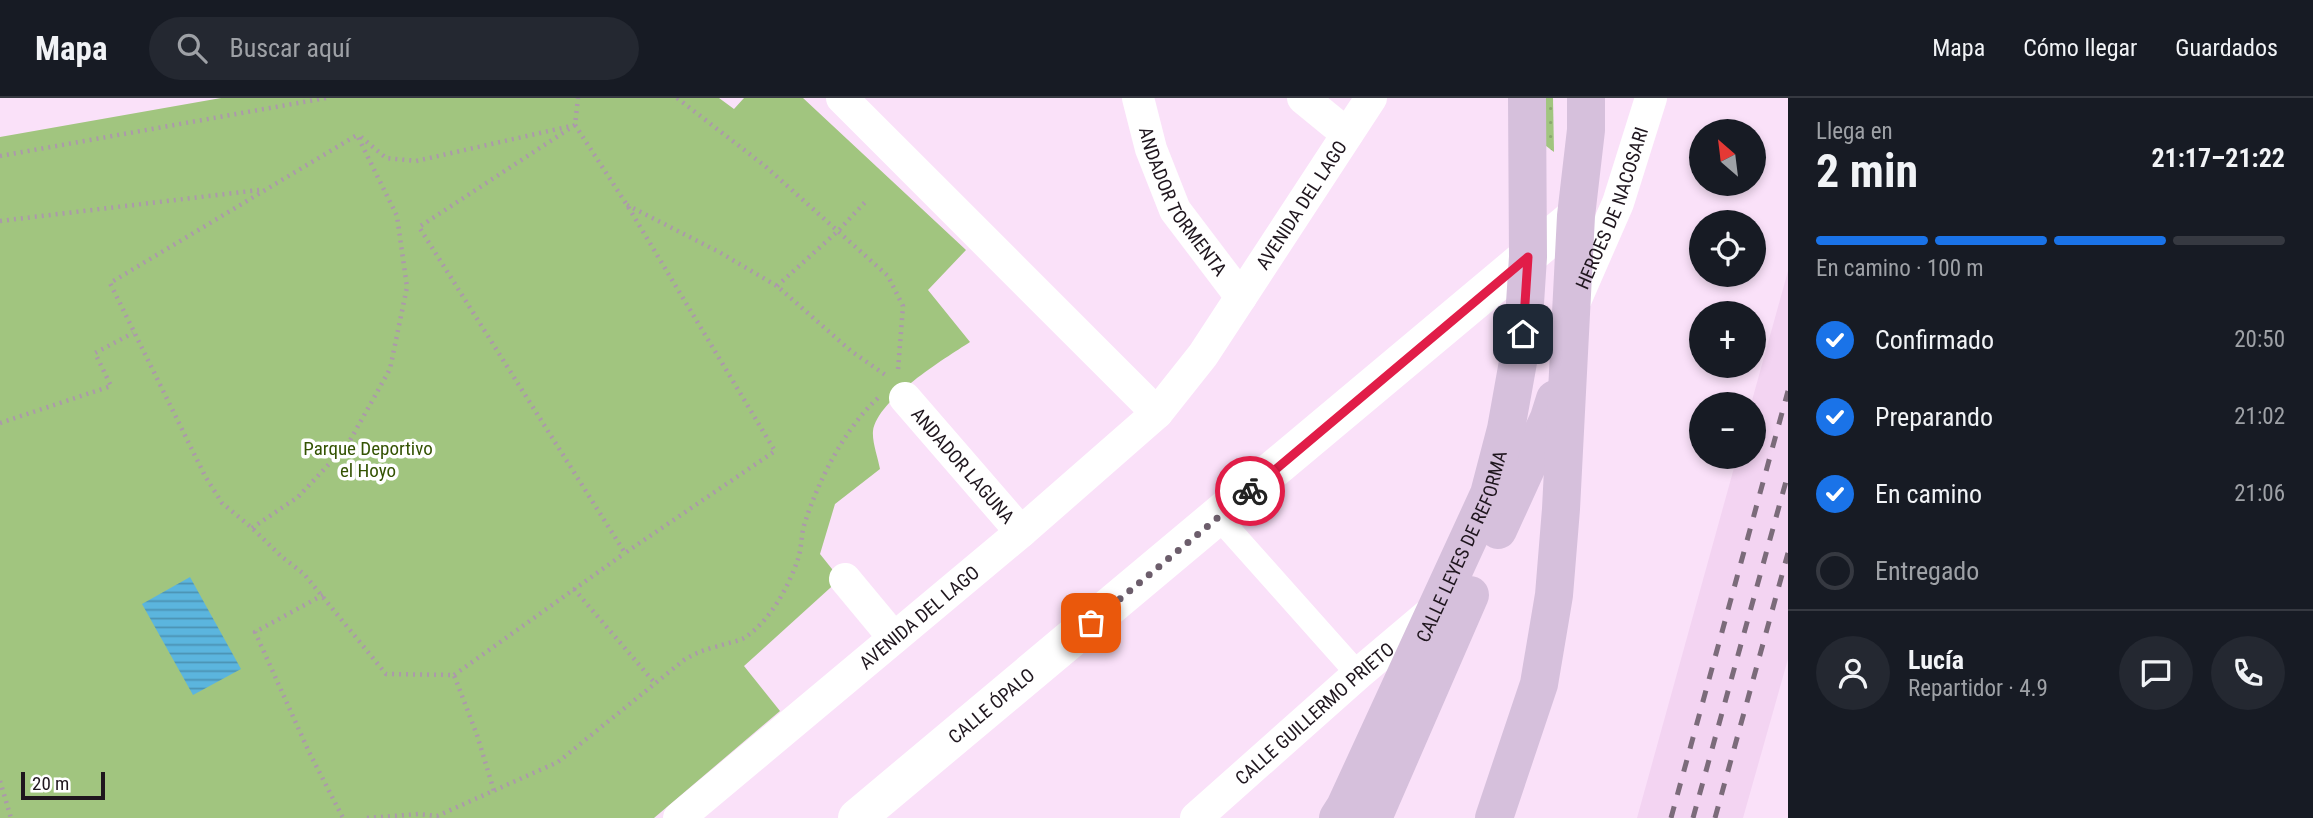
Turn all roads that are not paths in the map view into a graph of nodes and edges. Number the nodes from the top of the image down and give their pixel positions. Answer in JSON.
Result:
{"nodes":[{"id":1,"x":842,"y":98,"type":"edge"},
{"id":2,"x":1138,"y":98,"type":"edge"},
{"id":3,"x":1303,"y":98,"type":"edge"},
{"id":4,"x":1371,"y":98,"type":"edge"},
{"id":5,"x":1527,"y":98,"type":"edge"},
{"id":6,"x":1586,"y":98,"type":"edge"},
{"id":7,"x":1648,"y":100,"type":"edge"},
{"id":8,"x":1347,"y":134,"type":"junction"},
{"id":9,"x":1618,"y":203,"type":"junction"},
{"id":10,"x":1576,"y":216,"type":"junction"},
{"id":11,"x":1528,"y":257,"type":"junction"},
{"id":12,"x":1241,"y":297,"type":"junction"},
{"id":13,"x":1571,"y":310,"type":"junction"},
{"id":14,"x":1569,"y":348,"type":"junction"},
{"id":15,"x":900,"y":390,"type":"road end"},
{"id":16,"x":1157,"y":413,"type":"junction"},
{"id":17,"x":1218,"y":517,"type":"junction"},
{"id":18,"x":1021,"y":532,"type":"junction"},
{"id":19,"x":845,"y":579,"type":"dead end"},
{"id":20,"x":1471,"y":593,"type":"junction"},
{"id":21,"x":1436,"y":608,"type":"junction"},
{"id":22,"x":894,"y":638,"type":"junction"},
{"id":23,"x":1358,"y":674,"type":"junction"},
{"id":24,"x":680,"y":818,"type":"edge"},
{"id":25,"x":856,"y":818,"type":"edge"},
{"id":26,"x":1196,"y":818,"type":"edge"},
{"id":27,"x":1338,"y":818,"type":"edge"},
{"id":28,"x":1373,"y":818,"type":"edge"},
{"id":29,"x":1494,"y":818,"type":"edge"}],
"edges":[{"from":1,"to":16,"type":"street"},
{"from":2,"to":12,"type":"street","name":"ANDADOR TORMENTA"},
{"from":3,"to":8,"type":"street"},
{"from":4,"to":8,"type":"street","name":"AVENIDA DEL LAGO"},
{"from":5,"to":11,"type":"main road","name":"CALLE LEYES DE REFORMA"},
{"from":6,"to":10,"type":"main road"},
{"from":7,"to":9,"type":"street","name":"HEROES DE NACOSARI"},
{"from":8,"to":12,"type":"street","name":"AVENIDA DEL LAGO"},
{"from":9,"to":10,"type":"street"},
{"from":9,"to":13,"type":"street","name":"HEROES DE NACOSARI"},
{"from":10,"to":11,"type":"street","name":"CALLE ÓPALO"},
{"from":10,"to":13,"type":"main road"},
{"from":11,"to":17,"type":"street","name":"CALLE ÓPALO"},
{"from":11,"to":21,"type":"main road","name":"CALLE LEYES DE REFORMA"},
{"from":12,"to":16,"type":"street","name":"AVENIDA DEL LAGO"},
{"from":13,"to":14,"type":"main road"},
{"from":14,"to":20,"type":"main road","name":"CALLE LEYES DE REFORMA"},
{"from":14,"to":29,"type":"main road"},
{"from":15,"to":18,"type":"street","name":"ANDADOR LAGUNA"},
{"from":16,"to":18,"type":"street","name":"AVENIDA DEL LAGO"},
{"from":17,"to":23,"type":"street"},
{"from":17,"to":25,"type":"street","name":"CALLE ÓPALO"},
{"from":18,"to":22,"type":"street","name":"AVENIDA DEL LAGO"},
{"from":19,"to":22,"type":"street"},
{"from":20,"to":21,"type":"street","name":"CALLE GUILLERMO PRIETO"},
{"from":20,"to":28,"type":"main road","name":"CALLE LEYES DE REFORMA"},
{"from":21,"to":23,"type":"street","name":"CALLE GUILLERMO PRIETO"},
{"from":21,"to":27,"type":"main road","name":"CALLE LEYES DE REFORMA"},
{"from":22,"to":24,"type":"street","name":"AVENIDA DEL LAGO"},
{"from":23,"to":26,"type":"street","name":"CALLE GUILLERMO PRIETO"}]}
